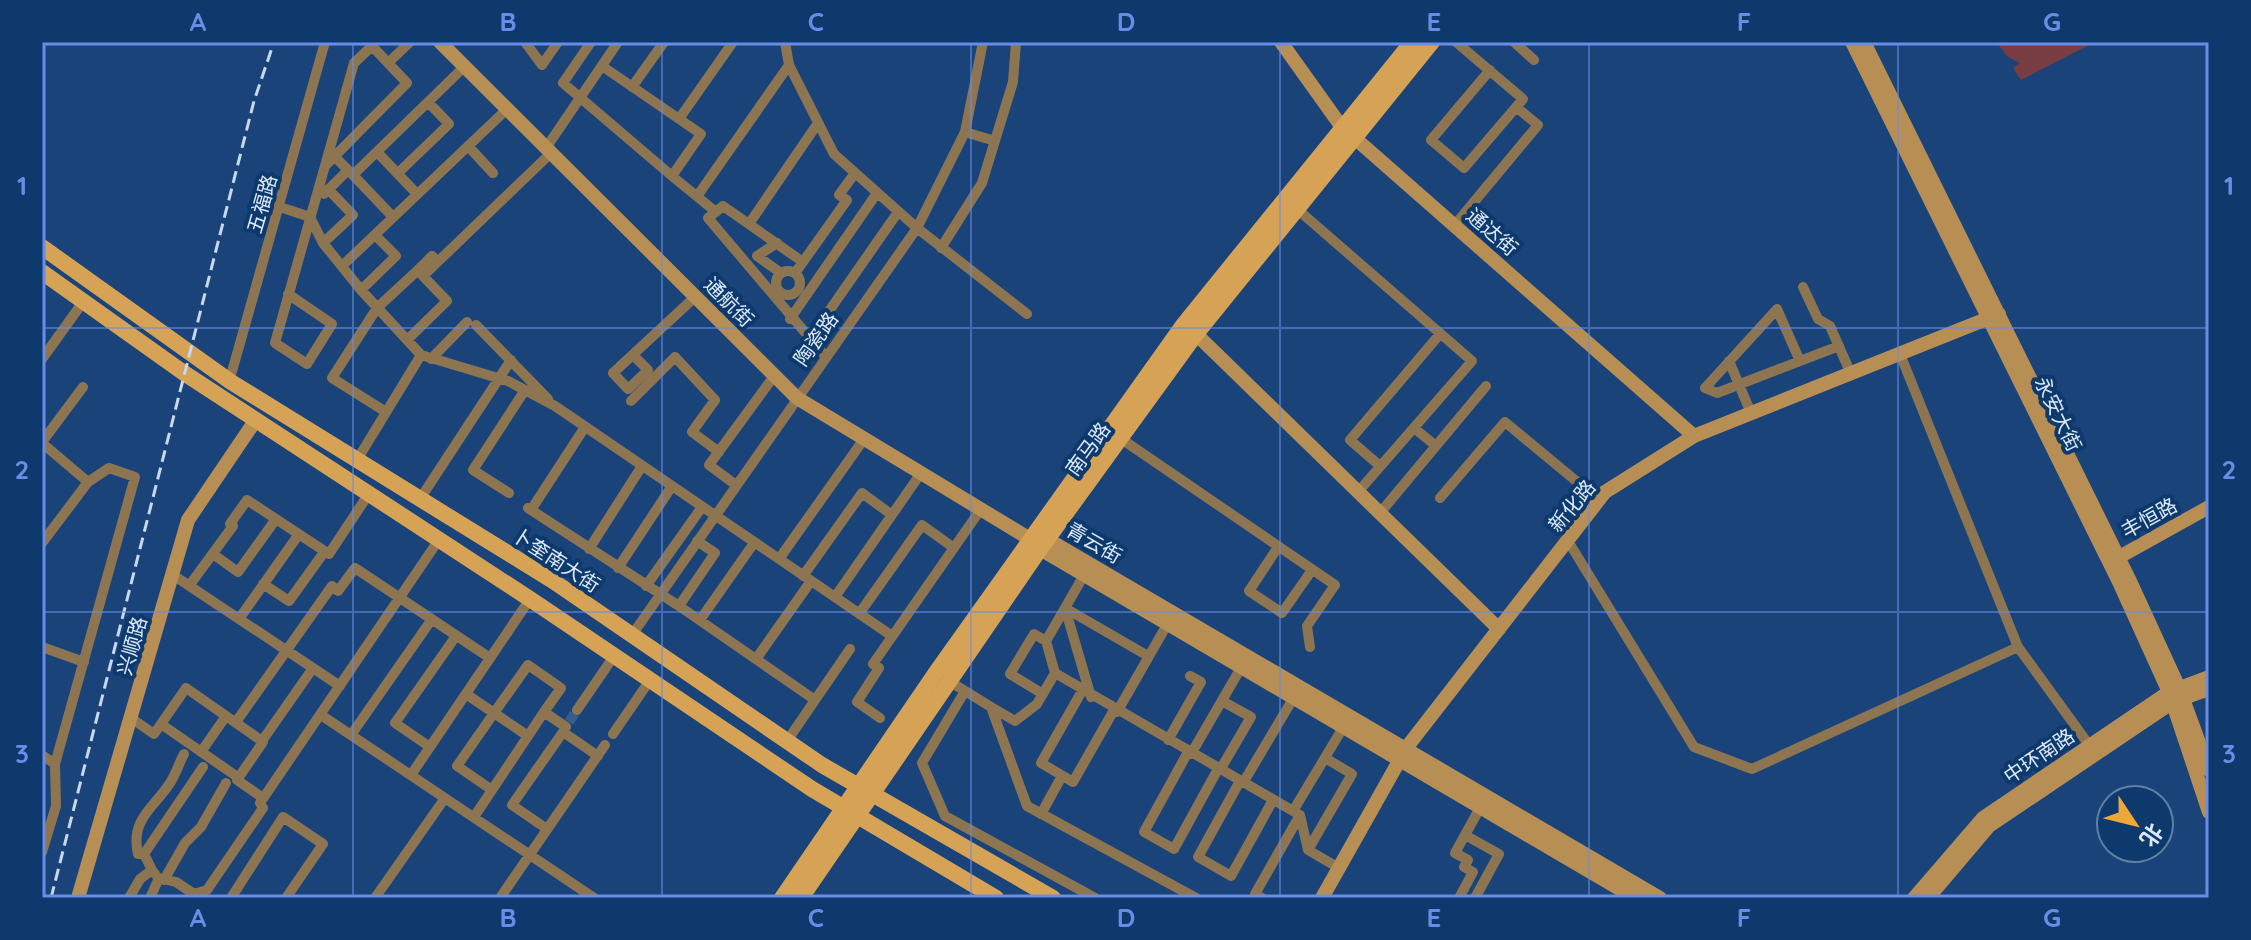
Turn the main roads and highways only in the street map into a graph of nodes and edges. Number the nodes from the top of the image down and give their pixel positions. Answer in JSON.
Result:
{"nodes":[{"id":1,"x":440,"y":42,"type":"edge"},
{"id":2,"x":1281,"y":42,"type":"edge"},
{"id":3,"x":1412,"y":42,"type":"edge"},
{"id":4,"x":1432,"y":42,"type":"edge"},
{"id":5,"x":1852,"y":42,"type":"edge"},
{"id":6,"x":1864,"y":42,"type":"edge"},
{"id":7,"x":1341,"y":126,"type":"junction"},
{"id":8,"x":1354,"y":138,"type":"junction"},
{"id":9,"x":42,"y":247,"type":"edge"},
{"id":10,"x":42,"y":272,"type":"edge"},
{"id":11,"x":1994,"y":316,"type":"junction"},
{"id":12,"x":1196,"y":334,"type":"junction"},
{"id":13,"x":255,"y":421,"type":"junction"},
{"id":14,"x":1694,"y":436,"type":"junction"},
{"id":15,"x":2209,"y":507,"type":"edge"},
{"id":16,"x":1039,"y":542,"type":"junction"},
{"id":17,"x":2114,"y":560,"type":"junction"},
{"id":18,"x":1499,"y":629,"type":"junction"},
{"id":19,"x":2209,"y":677,"type":"edge"},
{"id":20,"x":2209,"y":689,"type":"edge"},
{"id":21,"x":2176,"y":695,"type":"junction"},
{"id":22,"x":2092,"y":750,"type":"junction"},
{"id":23,"x":1403,"y":753,"type":"junction"},
{"id":24,"x":2209,"y":770,"type":"edge"},
{"id":25,"x":865,"y":790,"type":"junction"},
{"id":26,"x":850,"y":812,"type":"junction"},
{"id":27,"x":2209,"y":812,"type":"edge"},
{"id":28,"x":78,"y":898,"type":"edge"},
{"id":29,"x":782,"y":898,"type":"edge"},
{"id":30,"x":801,"y":898,"type":"edge"},
{"id":31,"x":996,"y":898,"type":"edge"},
{"id":32,"x":1053,"y":898,"type":"edge"},
{"id":33,"x":1322,"y":898,"type":"edge"},
{"id":34,"x":1635,"y":898,"type":"edge"},
{"id":35,"x":1660,"y":898,"type":"edge"},
{"id":36,"x":1914,"y":898,"type":"edge"},
{"id":37,"x":1928,"y":898,"type":"edge"}],
"edges":[{"from":1,"to":16,"type":"main road","name":"通航街"},
{"from":2,"to":7,"type":"main road","name":"通达街"},
{"from":3,"to":7,"type":"main road","name":"南马路"},
{"from":4,"to":8,"type":"main road","name":"南马路"},
{"from":5,"to":11,"type":"main road","name":"永安大街"},
{"from":6,"to":11,"type":"main road","name":"永安大街"},
{"from":7,"to":8,"type":"main road","name":"通达街"},
{"from":7,"to":16,"type":"main road","name":"南马路"},
{"from":8,"to":12,"type":"main road","name":"南马路"},
{"from":8,"to":14,"type":"main road","name":"通达街"},
{"from":9,"to":25,"type":"main road","name":"卜奎南大街"},
{"from":10,"to":13,"type":"main road"},
{"from":11,"to":14,"type":"main road","name":"新化路"},
{"from":11,"to":17,"type":"main road","name":"永安大街"},
{"from":12,"to":16,"type":"main road","name":"南马路"},
{"from":12,"to":18,"type":"main road"},
{"from":13,"to":26,"type":"main road"},
{"from":13,"to":28,"type":"main road","name":"兴顺路"},
{"from":14,"to":18,"type":"main road","name":"新化路"},
{"from":15,"to":17,"type":"main road","name":"丰恒路"},
{"from":16,"to":23,"type":"main road","name":"青云街"},
{"from":16,"to":23,"type":"main road","name":"青云街"},
{"from":16,"to":25,"type":"main road","name":"南马路"},
{"from":16,"to":25,"type":"main road","name":"南马路"},
{"from":17,"to":21,"type":"main road","name":"永安大街"},
{"from":18,"to":23,"type":"main road","name":"新化路"},
{"from":19,"to":21,"type":"main road","name":"中环南路"},
{"from":20,"to":21,"type":"main road","name":"中环南路"},
{"from":21,"to":22,"type":"main road","name":"中环南路"},
{"from":21,"to":24,"type":"main road","name":"永安大街"},
{"from":21,"to":27,"type":"main road","name":"永安大街"},
{"from":22,"to":36,"type":"main road","name":"中环南路"},
{"from":22,"to":37,"type":"main road","name":"中环南路"},
{"from":23,"to":33,"type":"main road","name":"新化路"},
{"from":23,"to":34,"type":"main road","name":"青云街"},
{"from":23,"to":35,"type":"main road","name":"青云街"},
{"from":25,"to":26,"type":"main road","name":"南马路"},
{"from":25,"to":32,"type":"main road","name":"卜奎南大街"},
{"from":26,"to":29,"type":"main road","name":"南马路"},
{"from":26,"to":30,"type":"main road","name":"南马路"},
{"from":26,"to":31,"type":"main road"}]}
